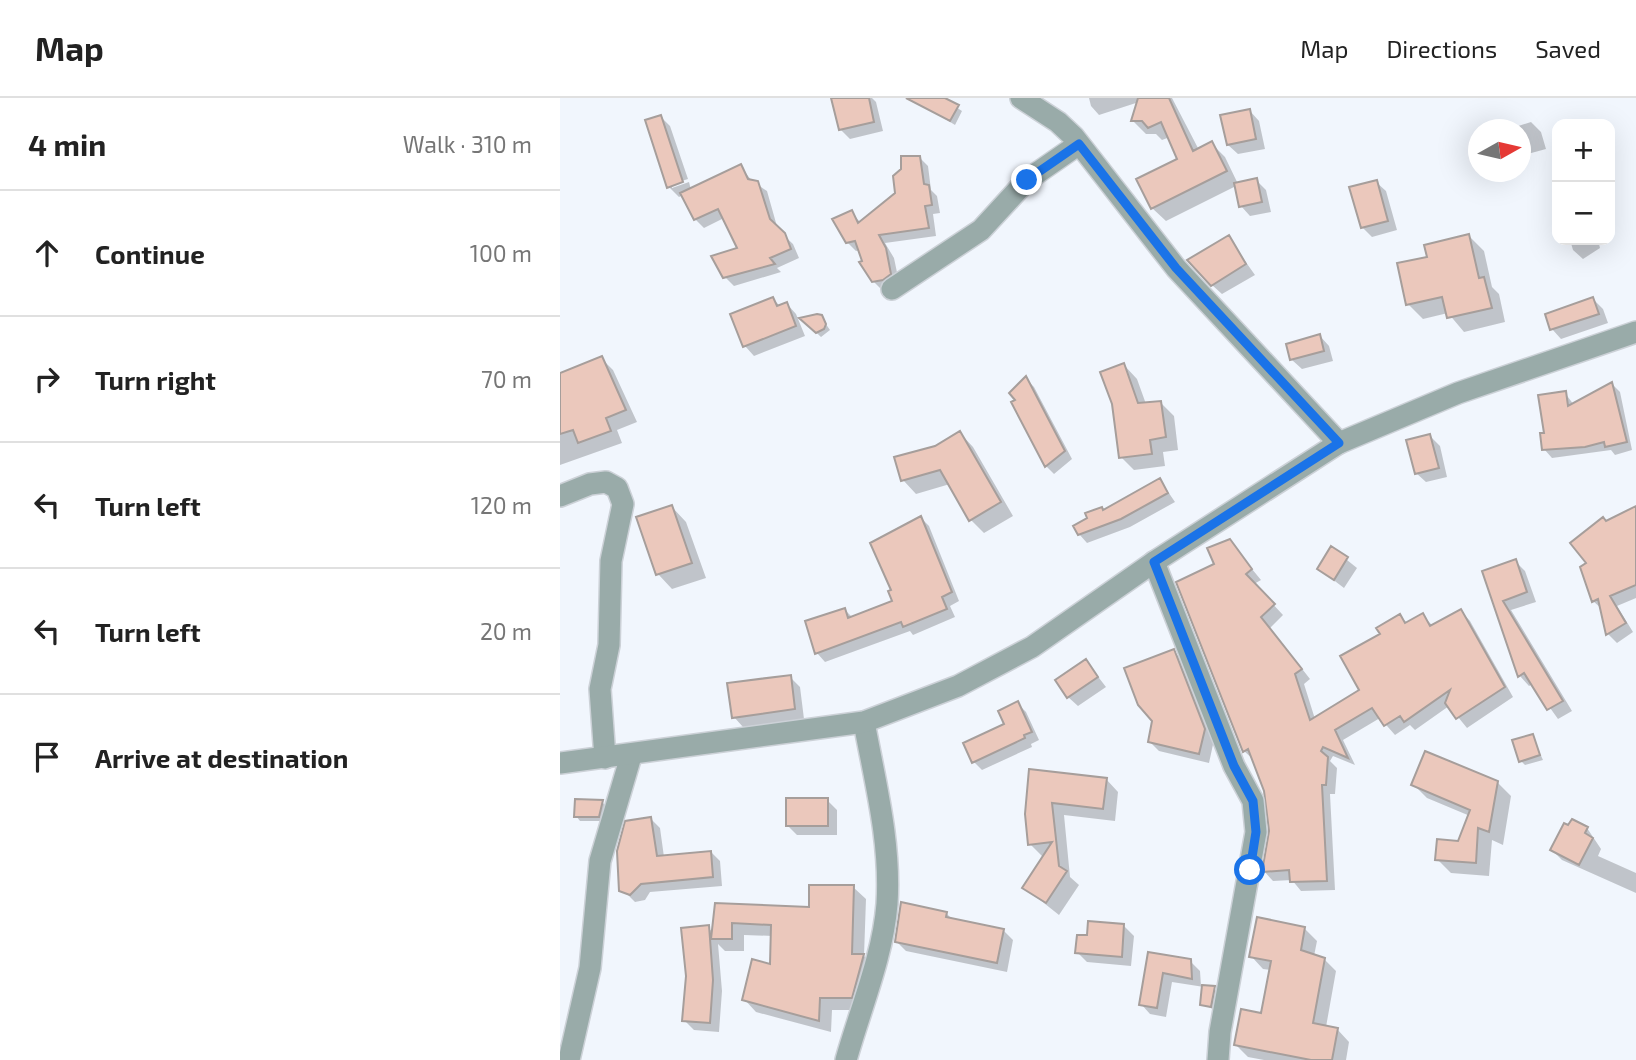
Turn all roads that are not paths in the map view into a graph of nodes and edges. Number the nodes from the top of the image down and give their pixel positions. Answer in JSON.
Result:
{"nodes":[{"id":1,"x":1021,"y":98,"type":"edge"},
{"id":2,"x":1079,"y":144,"type":"junction"},
{"id":3,"x":892,"y":289,"type":"dead end"},
{"id":4,"x":1636,"y":332,"type":"edge"},
{"id":5,"x":1339,"y":443,"type":"junction"},
{"id":6,"x":560,"y":496,"type":"edge"},
{"id":7,"x":1154,"y":562,"type":"junction"},
{"id":8,"x":864,"y":722,"type":"junction"},
{"id":9,"x":631,"y":756,"type":"junction"},
{"id":10,"x":605,"y":758,"type":"junction"},
{"id":11,"x":560,"y":763,"type":"edge"},
{"id":12,"x":569,"y":1060,"type":"edge"},
{"id":13,"x":846,"y":1060,"type":"edge"},
{"id":14,"x":1218,"y":1060,"type":"edge"}],
"edges":[{"from":1,"to":2,"type":"street"},
{"from":2,"to":3,"type":"street"},
{"from":2,"to":5,"type":"street"},
{"from":4,"to":5,"type":"street"},
{"from":5,"to":7,"type":"street"},
{"from":6,"to":10,"type":"street"},
{"from":7,"to":8,"type":"street"},
{"from":7,"to":14,"type":"street"},
{"from":8,"to":9,"type":"street"},
{"from":8,"to":13,"type":"street"},
{"from":9,"to":10,"type":"street"},
{"from":9,"to":12,"type":"street"},
{"from":10,"to":11,"type":"street"}]}
